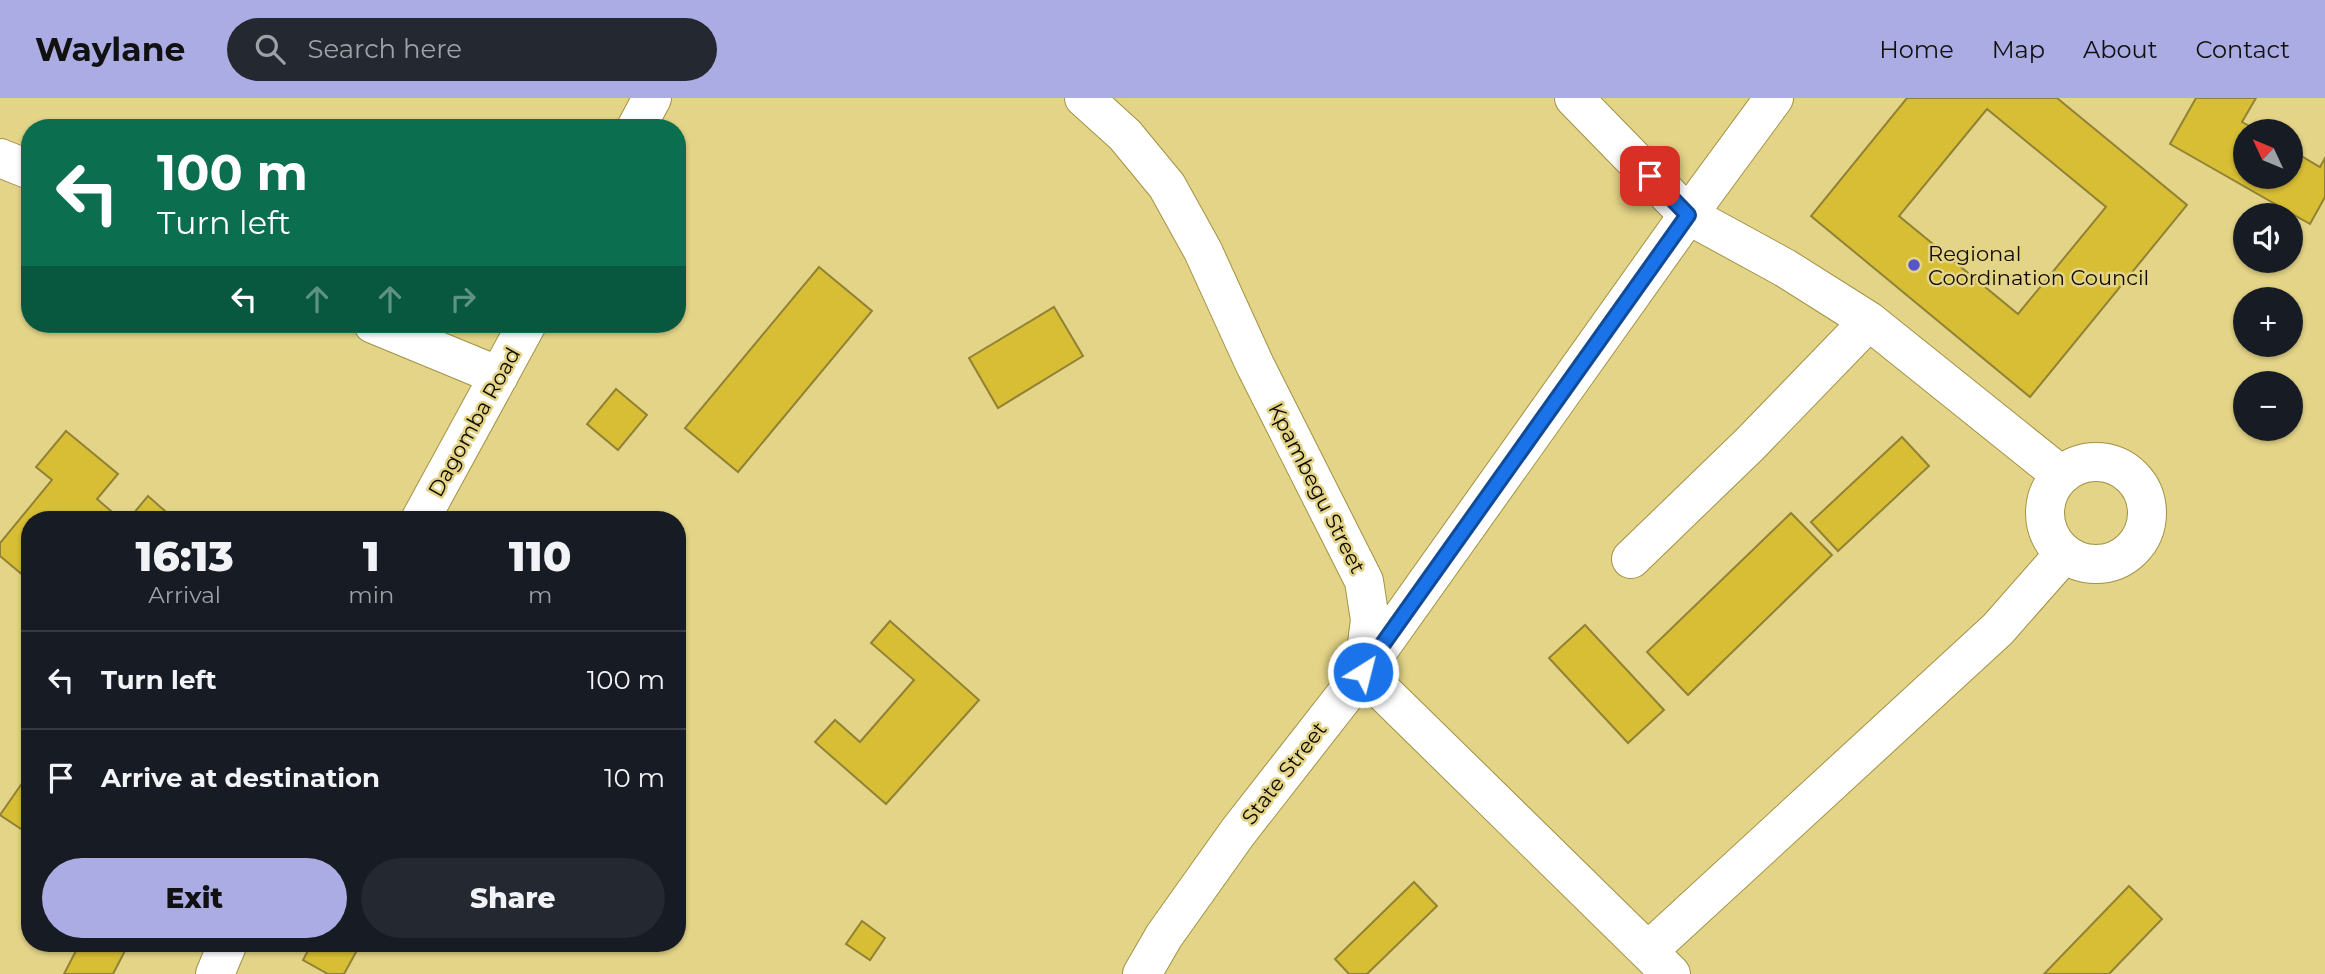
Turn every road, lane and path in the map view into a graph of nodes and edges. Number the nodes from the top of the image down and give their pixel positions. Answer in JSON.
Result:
{"nodes":[{"id":1,"x":652,"y":98,"type":"edge"},
{"id":2,"x":1084,"y":98,"type":"edge"},
{"id":3,"x":1574,"y":98,"type":"edge"},
{"id":4,"x":1774,"y":98,"type":"edge"},
{"id":5,"x":641,"y":119,"type":"edge"},
{"id":6,"x":0,"y":158,"type":"edge"},
{"id":7,"x":21,"y":166,"type":"edge"},
{"id":8,"x":1688,"y":215,"type":"junction"},
{"id":9,"x":1869,"y":321,"type":"junction"},
{"id":10,"x":395,"y":333,"type":"edge"},
{"id":11,"x":522,"y":333,"type":"edge"},
{"id":12,"x":499,"y":376,"type":"junction"},
{"id":13,"x":2061,"y":475,"type":"junction"},
{"id":14,"x":425,"y":511,"type":"edge"},
{"id":15,"x":2064,"y":554,"type":"junction"},
{"id":16,"x":1631,"y":559,"type":"dead end"},
{"id":17,"x":1363,"y":672,"type":"junction"},
{"id":18,"x":224,"y":952,"type":"edge"},
{"id":19,"x":1660,"y":963,"type":"edge"},
{"id":20,"x":215,"y":974,"type":"edge"},
{"id":21,"x":1142,"y":974,"type":"edge"}],
"edges":[{"from":1,"to":5,"type":"street"},
{"from":2,"to":17,"type":"street","name":"Kpambegu Street"},
{"from":3,"to":8,"type":"street"},
{"from":4,"to":8,"type":"street","name":"State Street"},
{"from":6,"to":7,"type":"street"},
{"from":8,"to":9,"type":"street"},
{"from":8,"to":17,"type":"street","name":"State Street"},
{"from":9,"to":13,"type":"street"},
{"from":9,"to":16,"type":"street"},
{"from":10,"to":12,"type":"street"},
{"from":11,"to":12,"type":"street","name":"Dagomba Road"},
{"from":12,"to":14,"type":"street","name":"Dagomba Road"},
{"from":13,"to":15,"type":"street"},
{"from":13,"to":15,"type":"street"},
{"from":15,"to":19,"type":"street"},
{"from":17,"to":19,"type":"street"},
{"from":17,"to":21,"type":"street","name":"State Street"},
{"from":18,"to":20,"type":"street"}]}
